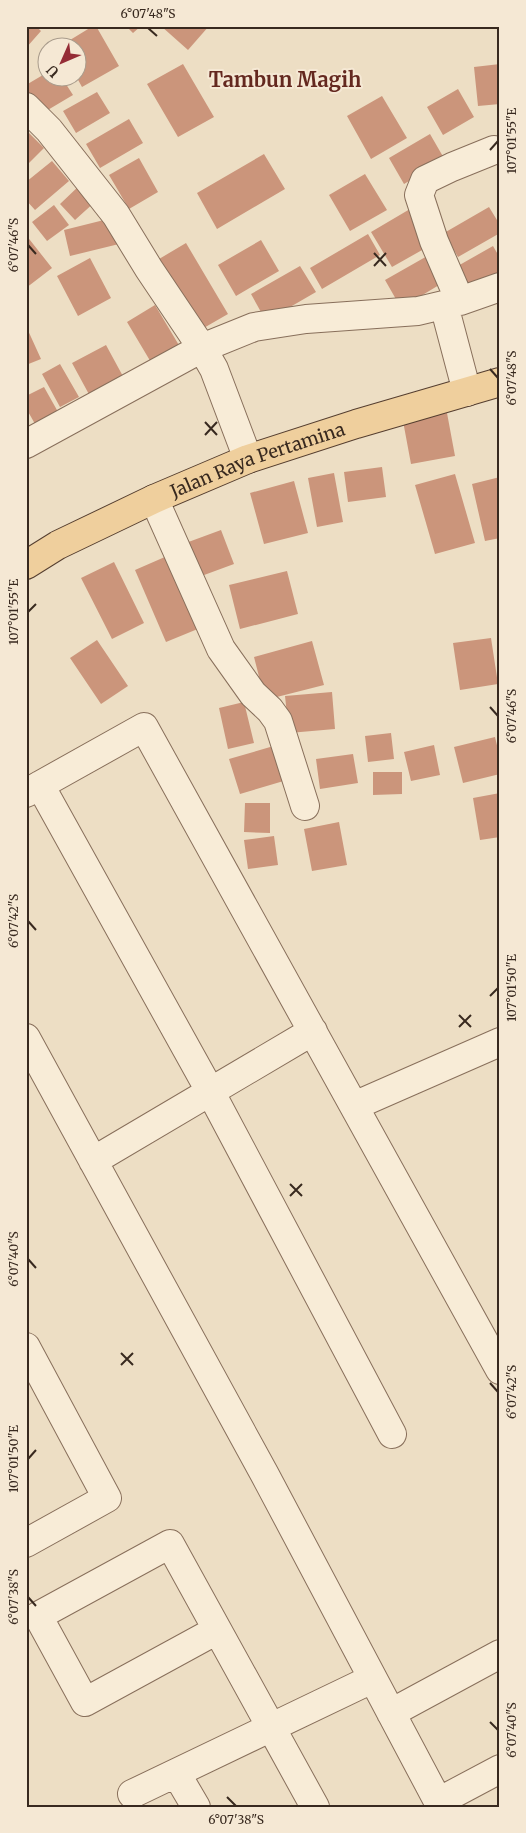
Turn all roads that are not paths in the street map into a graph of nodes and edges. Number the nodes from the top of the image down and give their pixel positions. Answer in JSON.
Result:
{"nodes":[{"id":1,"x":26,"y":107,"type":"edge"},
{"id":2,"x":494,"y":150,"type":"dead end"},
{"id":3,"x":500,"y":287,"type":"edge"},
{"id":4,"x":450,"y":309,"type":"junction"},
{"id":5,"x":208,"y":358,"type":"junction"},
{"id":6,"x":464,"y":381,"type":"junction"},
{"id":7,"x":500,"y":382,"type":"edge"},
{"id":8,"x":26,"y":444,"type":"edge"},
{"id":9,"x":244,"y":449,"type":"junction"},
{"id":10,"x":154,"y":499,"type":"junction"},
{"id":11,"x":28,"y":560,"type":"edge"},
{"id":12,"x":33,"y":789,"type":"edge"},
{"id":13,"x":305,"y":806,"type":"dead end"},
{"id":14,"x":313,"y":1031,"type":"junction"},
{"id":15,"x":26,"y":1038,"type":"edge"},
{"id":16,"x":500,"y":1042,"type":"edge"},
{"id":17,"x":210,"y":1092,"type":"junction"},
{"id":18,"x":354,"y":1106,"type":"junction"},
{"id":19,"x":92,"y":1160,"type":"junction"},
{"id":20,"x":26,"y":1347,"type":"edge"},
{"id":21,"x":500,"y":1370,"type":"edge"},
{"id":22,"x":392,"y":1434,"type":"dead end"},
{"id":23,"x":26,"y":1543,"type":"edge"},
{"id":24,"x":217,"y":1630,"type":"junction"},
{"id":25,"x":500,"y":1654,"type":"edge"},
{"id":26,"x":372,"y":1678,"type":"junction"},
{"id":27,"x":391,"y":1713,"type":"junction"},
{"id":28,"x":271,"y":1727,"type":"junction"},
{"id":29,"x":500,"y":1769,"type":"edge"},
{"id":30,"x":176,"y":1772,"type":"junction"},
{"id":31,"x":132,"y":1794,"type":"dead end"},
{"id":32,"x":440,"y":1804,"type":"edge"},
{"id":33,"x":196,"y":1807,"type":"edge"},
{"id":34,"x":315,"y":1807,"type":"edge"}],
"edges":[{"from":1,"to":5,"type":"street"},
{"from":2,"to":4,"type":"street"},
{"from":3,"to":4,"type":"street"},
{"from":4,"to":5,"type":"street"},
{"from":4,"to":6,"type":"street"},
{"from":5,"to":8,"type":"street"},
{"from":5,"to":9,"type":"street"},
{"from":6,"to":7,"type":"main road","name":"Jalan Raya Pertamina"},
{"from":6,"to":9,"type":"main road","name":"Jalan Raya Pertamina"},
{"from":9,"to":10,"type":"main road","name":"Jalan Raya Pertamina"},
{"from":10,"to":11,"type":"main road","name":"Jalan Raya Pertamina"},
{"from":10,"to":13,"type":"street"},
{"from":12,"to":14,"type":"street"},
{"from":12,"to":17,"type":"street"},
{"from":14,"to":17,"type":"street"},
{"from":14,"to":18,"type":"street"},
{"from":15,"to":19,"type":"street"},
{"from":16,"to":18,"type":"street"},
{"from":17,"to":19,"type":"street"},
{"from":17,"to":22,"type":"street"},
{"from":18,"to":21,"type":"street"},
{"from":19,"to":26,"type":"street"},
{"from":20,"to":23,"type":"street"},
{"from":24,"to":24,"type":"street"},
{"from":24,"to":28,"type":"street"},
{"from":25,"to":27,"type":"street"},
{"from":26,"to":27,"type":"street"},
{"from":26,"to":28,"type":"street"},
{"from":27,"to":32,"type":"street"},
{"from":28,"to":30,"type":"street"},
{"from":28,"to":34,"type":"street"},
{"from":29,"to":32,"type":"street"},
{"from":30,"to":31,"type":"street"},
{"from":30,"to":33,"type":"street"}]}
